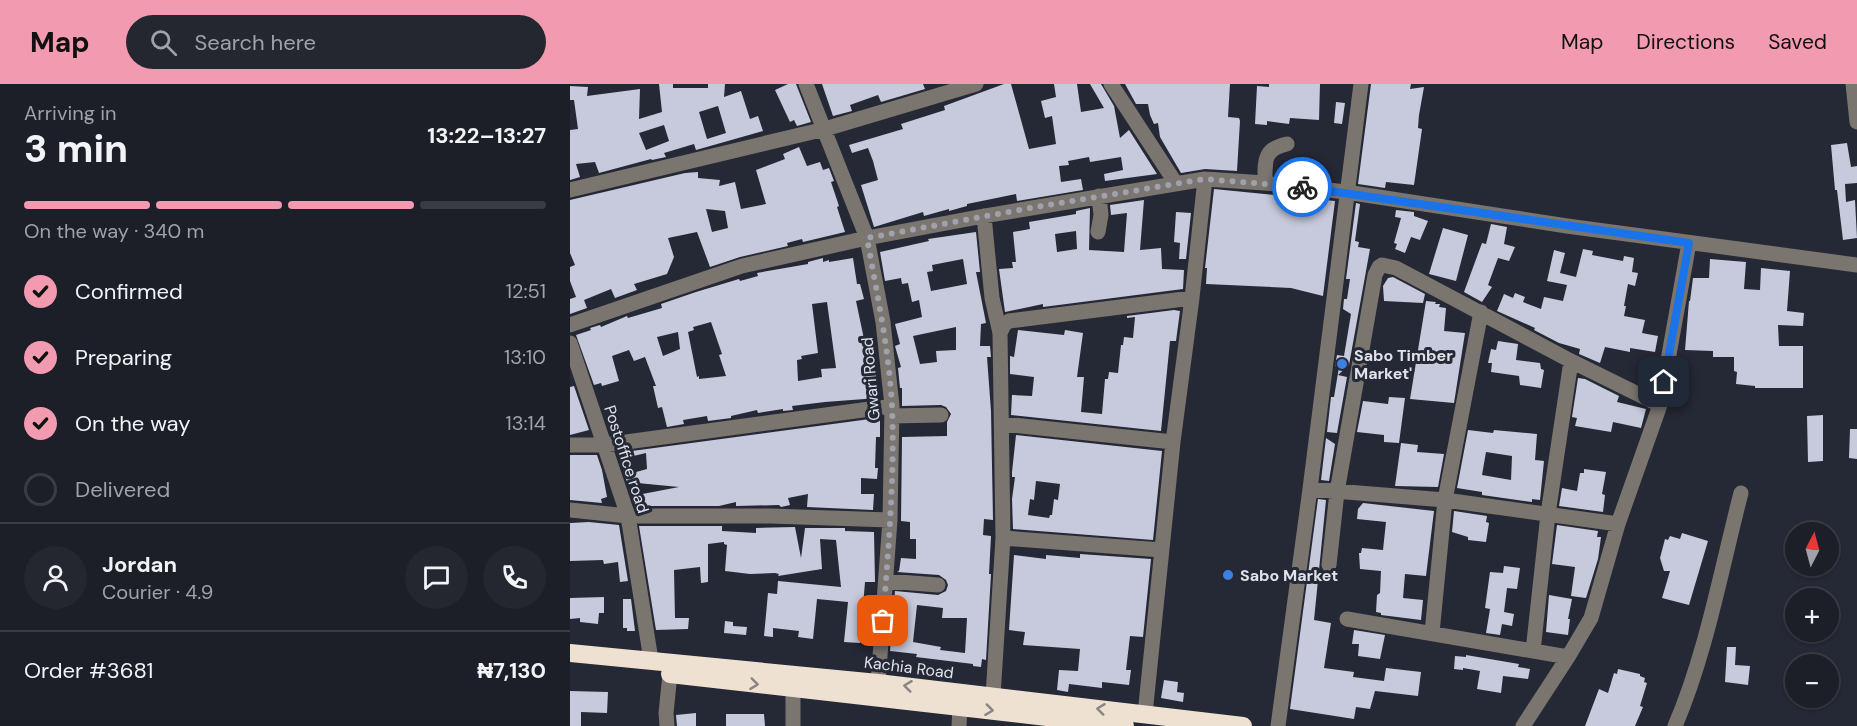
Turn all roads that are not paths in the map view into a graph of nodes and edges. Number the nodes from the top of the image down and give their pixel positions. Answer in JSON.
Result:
{"nodes":[{"id":1,"x":806,"y":84,"type":"edge"},
{"id":2,"x":976,"y":84,"type":"edge"},
{"id":3,"x":1112,"y":84,"type":"edge"},
{"id":4,"x":1361,"y":84,"type":"edge"},
{"id":5,"x":1853,"y":84,"type":"edge"},
{"id":6,"x":1857,"y":122,"type":"edge"},
{"id":7,"x":825,"y":129,"type":"junction"},
{"id":8,"x":1287,"y":144,"type":"dead end"},
{"id":9,"x":1205,"y":179,"type":"junction"},
{"id":10,"x":1175,"y":182,"type":"junction"},
{"id":11,"x":1265,"y":183,"type":"junction"},
{"id":12,"x":570,"y":190,"type":"edge"},
{"id":13,"x":1346,"y":192,"type":"junction"},
{"id":14,"x":1099,"y":196,"type":"junction"},
{"id":15,"x":984,"y":216,"type":"junction"},
{"id":16,"x":1098,"y":232,"type":"dead end"},
{"id":17,"x":867,"y":238,"type":"junction"},
{"id":18,"x":1689,"y":243,"type":"junction"},
{"id":19,"x":1857,"y":265,"type":"edge"},
{"id":20,"x":1192,"y":298,"type":"junction"},
{"id":21,"x":1481,"y":312,"type":"junction"},
{"id":22,"x":570,"y":325,"type":"edge"},
{"id":23,"x":1000,"y":333,"type":"junction"},
{"id":24,"x":570,"y":343,"type":"edge"},
{"id":25,"x":1571,"y":361,"type":"junction"},
{"id":26,"x":1660,"y":405,"type":"junction"},
{"id":27,"x":892,"y":411,"type":"junction"},
{"id":28,"x":941,"y":415,"type":"dead end"},
{"id":29,"x":1003,"y":424,"type":"junction"},
{"id":30,"x":1173,"y":442,"type":"junction"},
{"id":31,"x":570,"y":445,"type":"edge"},
{"id":32,"x":604,"y":445,"type":"junction"},
{"id":33,"x":1310,"y":489,"type":"junction"},
{"id":34,"x":1337,"y":492,"type":"junction"},
{"id":35,"x":1741,"y":493,"type":"dead end"},
{"id":36,"x":1445,"y":500,"type":"junction"},
{"id":37,"x":570,"y":510,"type":"edge"},
{"id":38,"x":1548,"y":514,"type":"junction"},
{"id":39,"x":628,"y":516,"type":"junction"},
{"id":40,"x":890,"y":520,"type":"junction"},
{"id":41,"x":1618,"y":524,"type":"junction"},
{"id":42,"x":1004,"y":538,"type":"junction"},
{"id":43,"x":1162,"y":550,"type":"junction"},
{"id":44,"x":1329,"y":566,"type":"dead end"},
{"id":45,"x":886,"y":581,"type":"junction"},
{"id":46,"x":938,"y":585,"type":"dead end"},
{"id":47,"x":1347,"y":619,"type":"dead end"},
{"id":48,"x":1432,"y":633,"type":"junction"},
{"id":49,"x":1533,"y":651,"type":"junction"},
{"id":50,"x":570,"y":653,"type":"edge"},
{"id":51,"x":1568,"y":657,"type":"junction"},
{"id":52,"x":651,"y":660,"type":"junction"},
{"id":53,"x":570,"y":665,"type":"edge"},
{"id":54,"x":670,"y":674,"type":"junction"},
{"id":55,"x":878,"y":683,"type":"junction"},
{"id":56,"x":793,"y":688,"type":"junction"},
{"id":57,"x":993,"y":696,"type":"junction"},
{"id":58,"x":960,"y":706,"type":"junction"},
{"id":59,"x":1145,"y":714,"type":"junction"},
{"id":60,"x":667,"y":726,"type":"edge"},
{"id":61,"x":793,"y":726,"type":"edge"},
{"id":62,"x":959,"y":726,"type":"edge"},
{"id":63,"x":1125,"y":726,"type":"edge"},
{"id":64,"x":1243,"y":726,"type":"edge"},
{"id":65,"x":1278,"y":726,"type":"edge"},
{"id":66,"x":1523,"y":726,"type":"edge"},
{"id":67,"x":1675,"y":726,"type":"edge"}],
"edges":[{"from":1,"to":7,"type":"street","name":"Gwari Road"},
{"from":2,"to":7,"type":"street"},
{"from":3,"to":10,"type":"street"},
{"from":4,"to":13,"type":"street"},
{"from":5,"to":6,"type":"street"},
{"from":7,"to":12,"type":"street"},
{"from":7,"to":17,"type":"street","name":"Gwari Road"},
{"from":8,"to":11,"type":"street"},
{"from":9,"to":10,"type":"street"},
{"from":9,"to":11,"type":"street"},
{"from":9,"to":20,"type":"street"},
{"from":10,"to":14,"type":"street"},
{"from":11,"to":13,"type":"street"},
{"from":13,"to":18,"type":"street"},
{"from":13,"to":33,"type":"street"},
{"from":14,"to":15,"type":"street"},
{"from":14,"to":16,"type":"street"},
{"from":15,"to":17,"type":"street"},
{"from":15,"to":23,"type":"street"},
{"from":17,"to":22,"type":"street"},
{"from":17,"to":27,"type":"street","name":"Gwari Road"},
{"from":18,"to":19,"type":"street"},
{"from":18,"to":26,"type":"street"},
{"from":20,"to":23,"type":"street"},
{"from":20,"to":30,"type":"street"},
{"from":21,"to":25,"type":"street"},
{"from":21,"to":34,"type":"street"},
{"from":21,"to":36,"type":"street"},
{"from":23,"to":29,"type":"street"},
{"from":24,"to":32,"type":"street","name":"Postoffice road"},
{"from":25,"to":26,"type":"street"},
{"from":25,"to":38,"type":"street"},
{"from":26,"to":41,"type":"street"},
{"from":27,"to":28,"type":"street"},
{"from":27,"to":32,"type":"street"},
{"from":27,"to":40,"type":"street","name":"Gwari Road"},
{"from":29,"to":30,"type":"street"},
{"from":29,"to":42,"type":"street"},
{"from":30,"to":43,"type":"street"},
{"from":31,"to":32,"type":"street"},
{"from":32,"to":39,"type":"street","name":"Postoffice road"},
{"from":33,"to":34,"type":"street"},
{"from":33,"to":65,"type":"street"},
{"from":34,"to":36,"type":"street"},
{"from":34,"to":44,"type":"street"},
{"from":35,"to":67,"type":"street"},
{"from":36,"to":38,"type":"street"},
{"from":36,"to":48,"type":"street"},
{"from":37,"to":39,"type":"street"},
{"from":38,"to":41,"type":"street"},
{"from":38,"to":49,"type":"street"},
{"from":39,"to":40,"type":"street"},
{"from":39,"to":52,"type":"street","name":"Postoffice road"},
{"from":40,"to":45,"type":"street","name":"Gwari Road"},
{"from":41,"to":51,"type":"street"},
{"from":42,"to":43,"type":"street"},
{"from":42,"to":57,"type":"street"},
{"from":43,"to":59,"type":"street"},
{"from":45,"to":46,"type":"street"},
{"from":45,"to":55,"type":"street","name":"Gwari Road"},
{"from":47,"to":48,"type":"street"},
{"from":48,"to":49,"type":"street"},
{"from":49,"to":51,"type":"street"},
{"from":50,"to":52,"type":"highway","name":"Kachia Road"},
{"from":51,"to":66,"type":"street"},
{"from":52,"to":55,"type":"highway","name":"Kachia Road"},
{"from":53,"to":54,"type":"highway","name":"Kachia Road"},
{"from":54,"to":56,"type":"highway","name":"Kachia Road","one_way":true},
{"from":54,"to":60,"type":"street"},
{"from":57,"to":55,"type":"highway","name":"Kachia Road","one_way":true},
{"from":56,"to":58,"type":"highway","name":"Kachia Road"},
{"from":56,"to":61,"type":"street"},
{"from":59,"to":57,"type":"highway","name":"Kachia Road","one_way":true},
{"from":58,"to":62,"type":"street"},
{"from":58,"to":63,"type":"highway","name":"Kachia Road","one_way":true},
{"from":59,"to":64,"type":"highway","name":"Kachia Road"}]}
